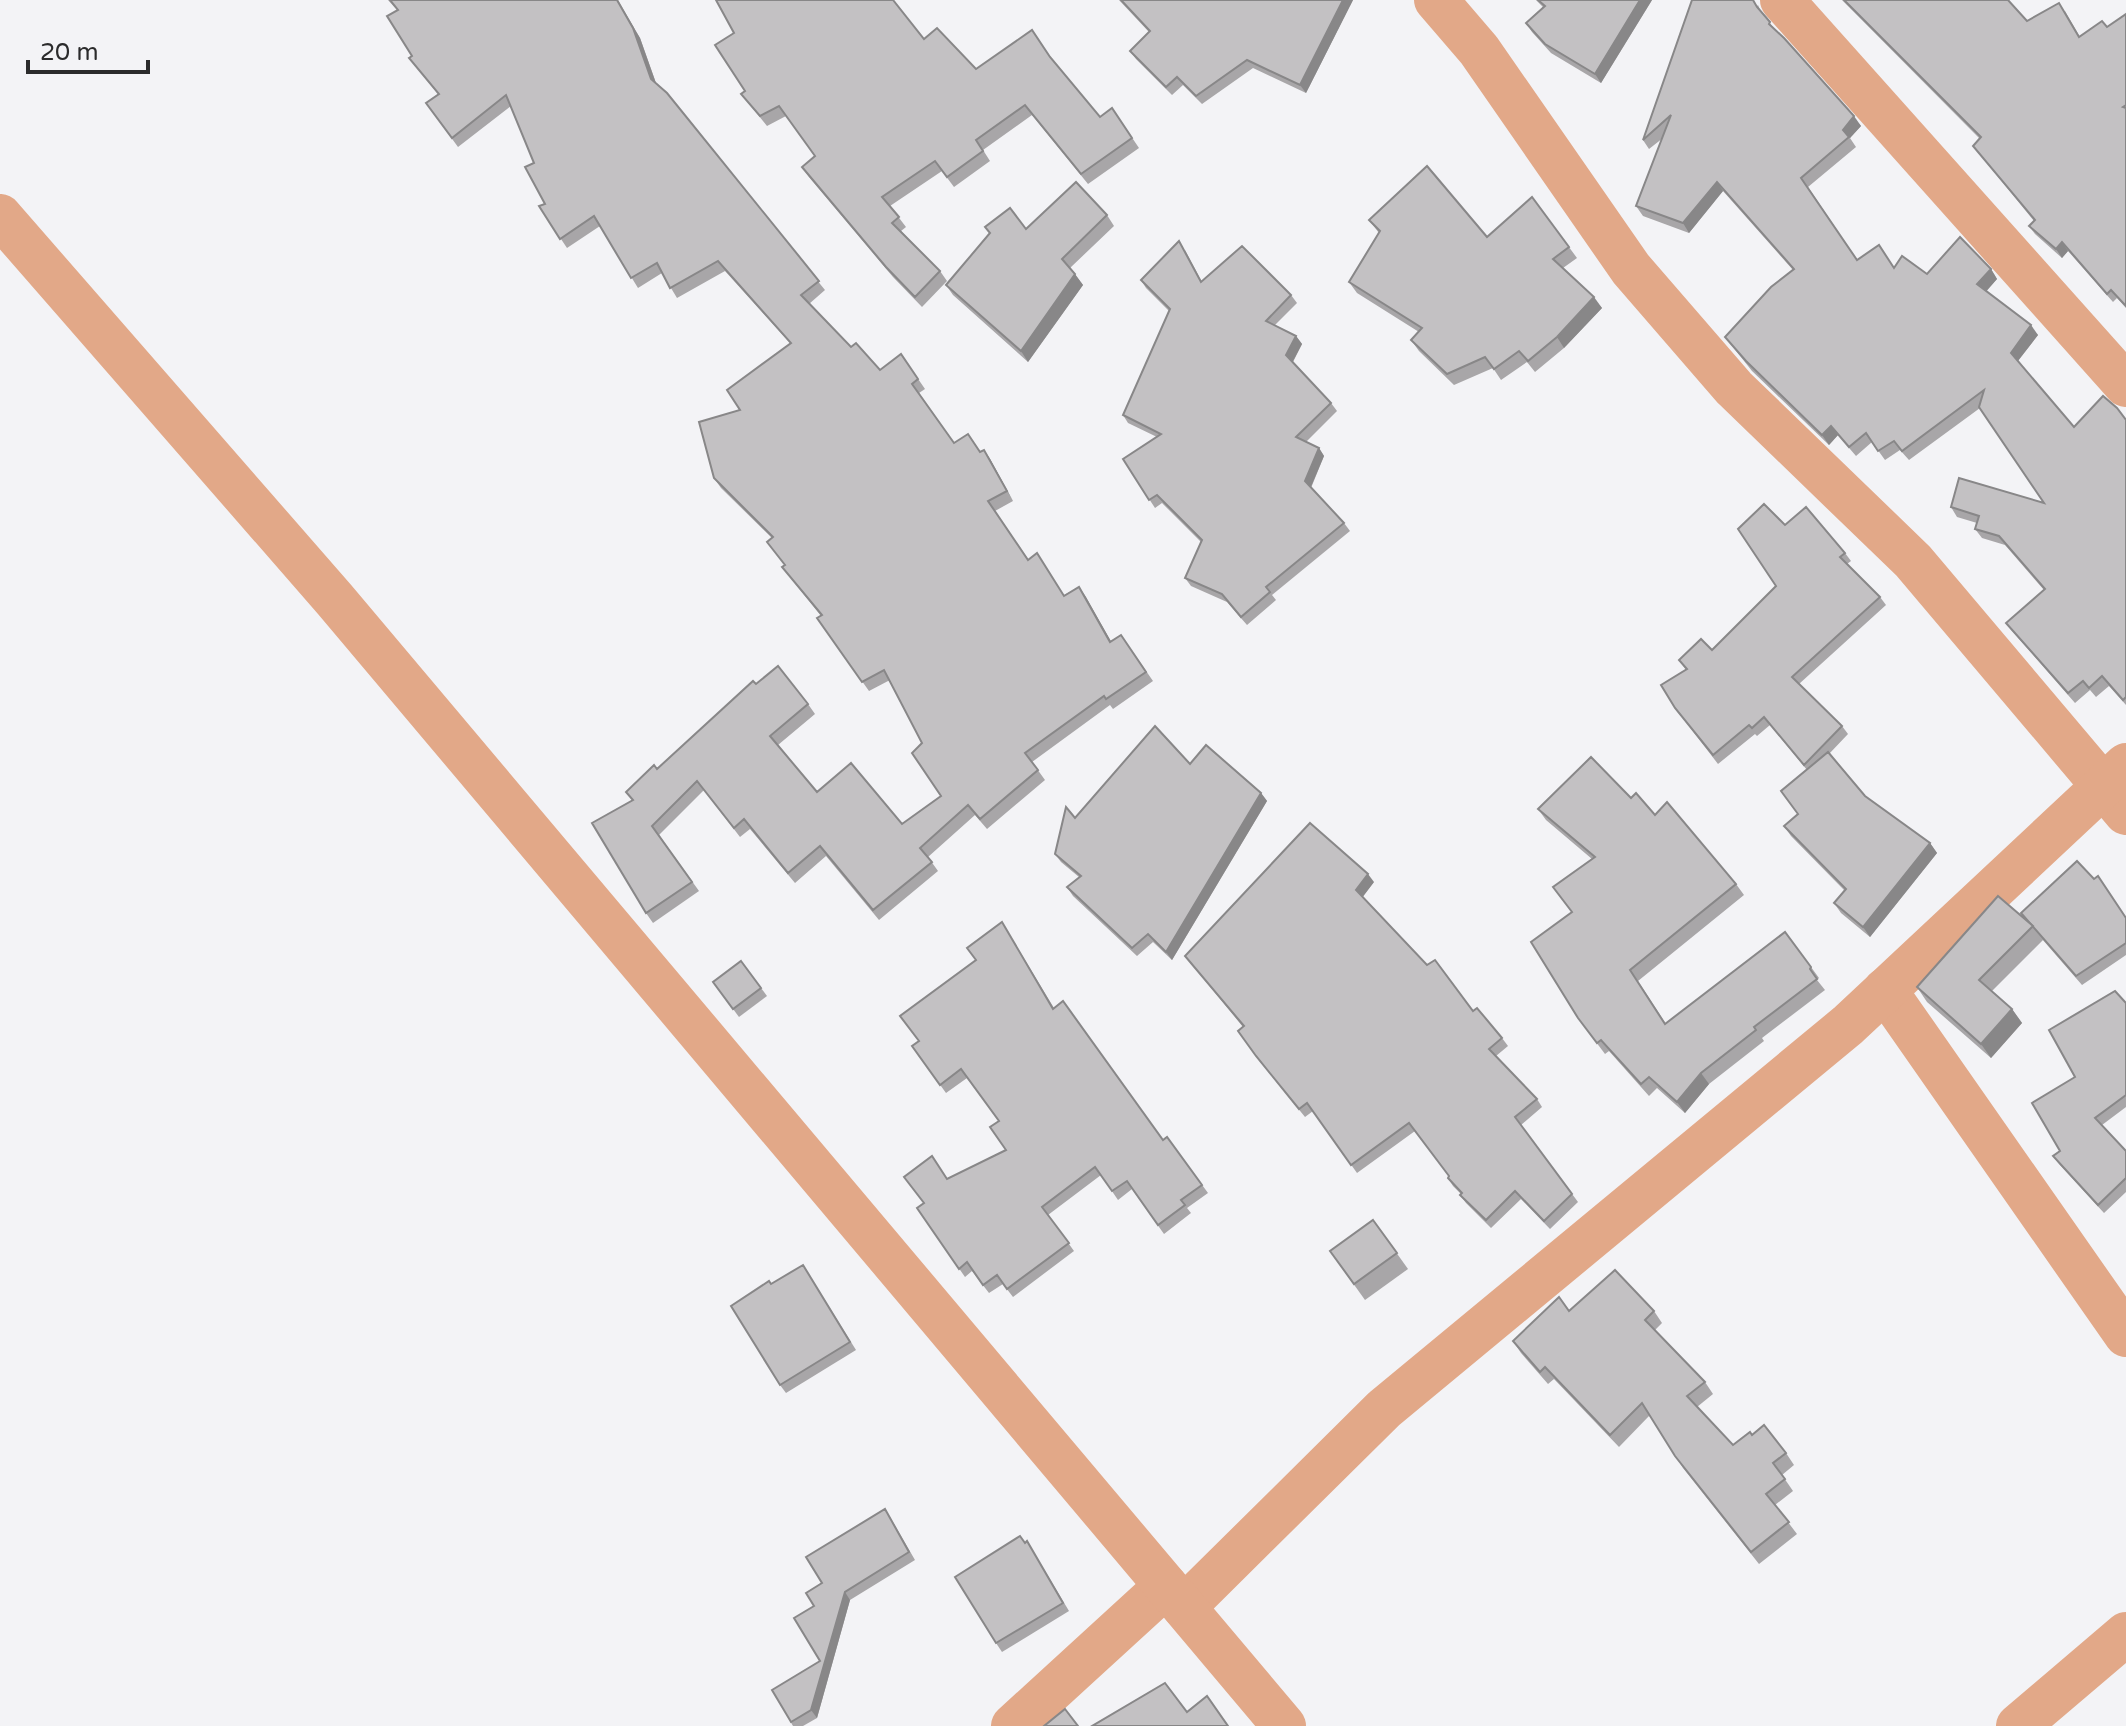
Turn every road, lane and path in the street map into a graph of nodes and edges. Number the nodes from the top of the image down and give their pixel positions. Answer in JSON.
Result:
{"nodes":[{"id":1,"x":1436,"y":0,"type":"edge"},
{"id":2,"x":1782,"y":0,"type":"edge"},
{"id":3,"x":0,"y":216,"type":"edge"},
{"id":4,"x":2126,"y":385,"type":"edge"},
{"id":5,"x":2118,"y":787,"type":"edge"},
{"id":6,"x":1885,"y":990,"type":"junction"},
{"id":7,"x":2126,"y":1335,"type":"edge"},
{"id":8,"x":1175,"y":1597,"type":"junction"},
{"id":9,"x":2126,"y":1634,"type":"edge"},
{"id":10,"x":1013,"y":1726,"type":"edge"},
{"id":11,"x":1284,"y":1726,"type":"edge"},
{"id":12,"x":2018,"y":1726,"type":"edge"}],
"edges":[{"from":1,"to":5,"type":"street"},
{"from":2,"to":4,"type":"street"},
{"from":3,"to":8,"type":"street"},
{"from":5,"to":6,"type":"street"},
{"from":6,"to":7,"type":"street"},
{"from":6,"to":8,"type":"street"},
{"from":8,"to":10,"type":"street"},
{"from":8,"to":11,"type":"street"},
{"from":9,"to":12,"type":"street"}]}
